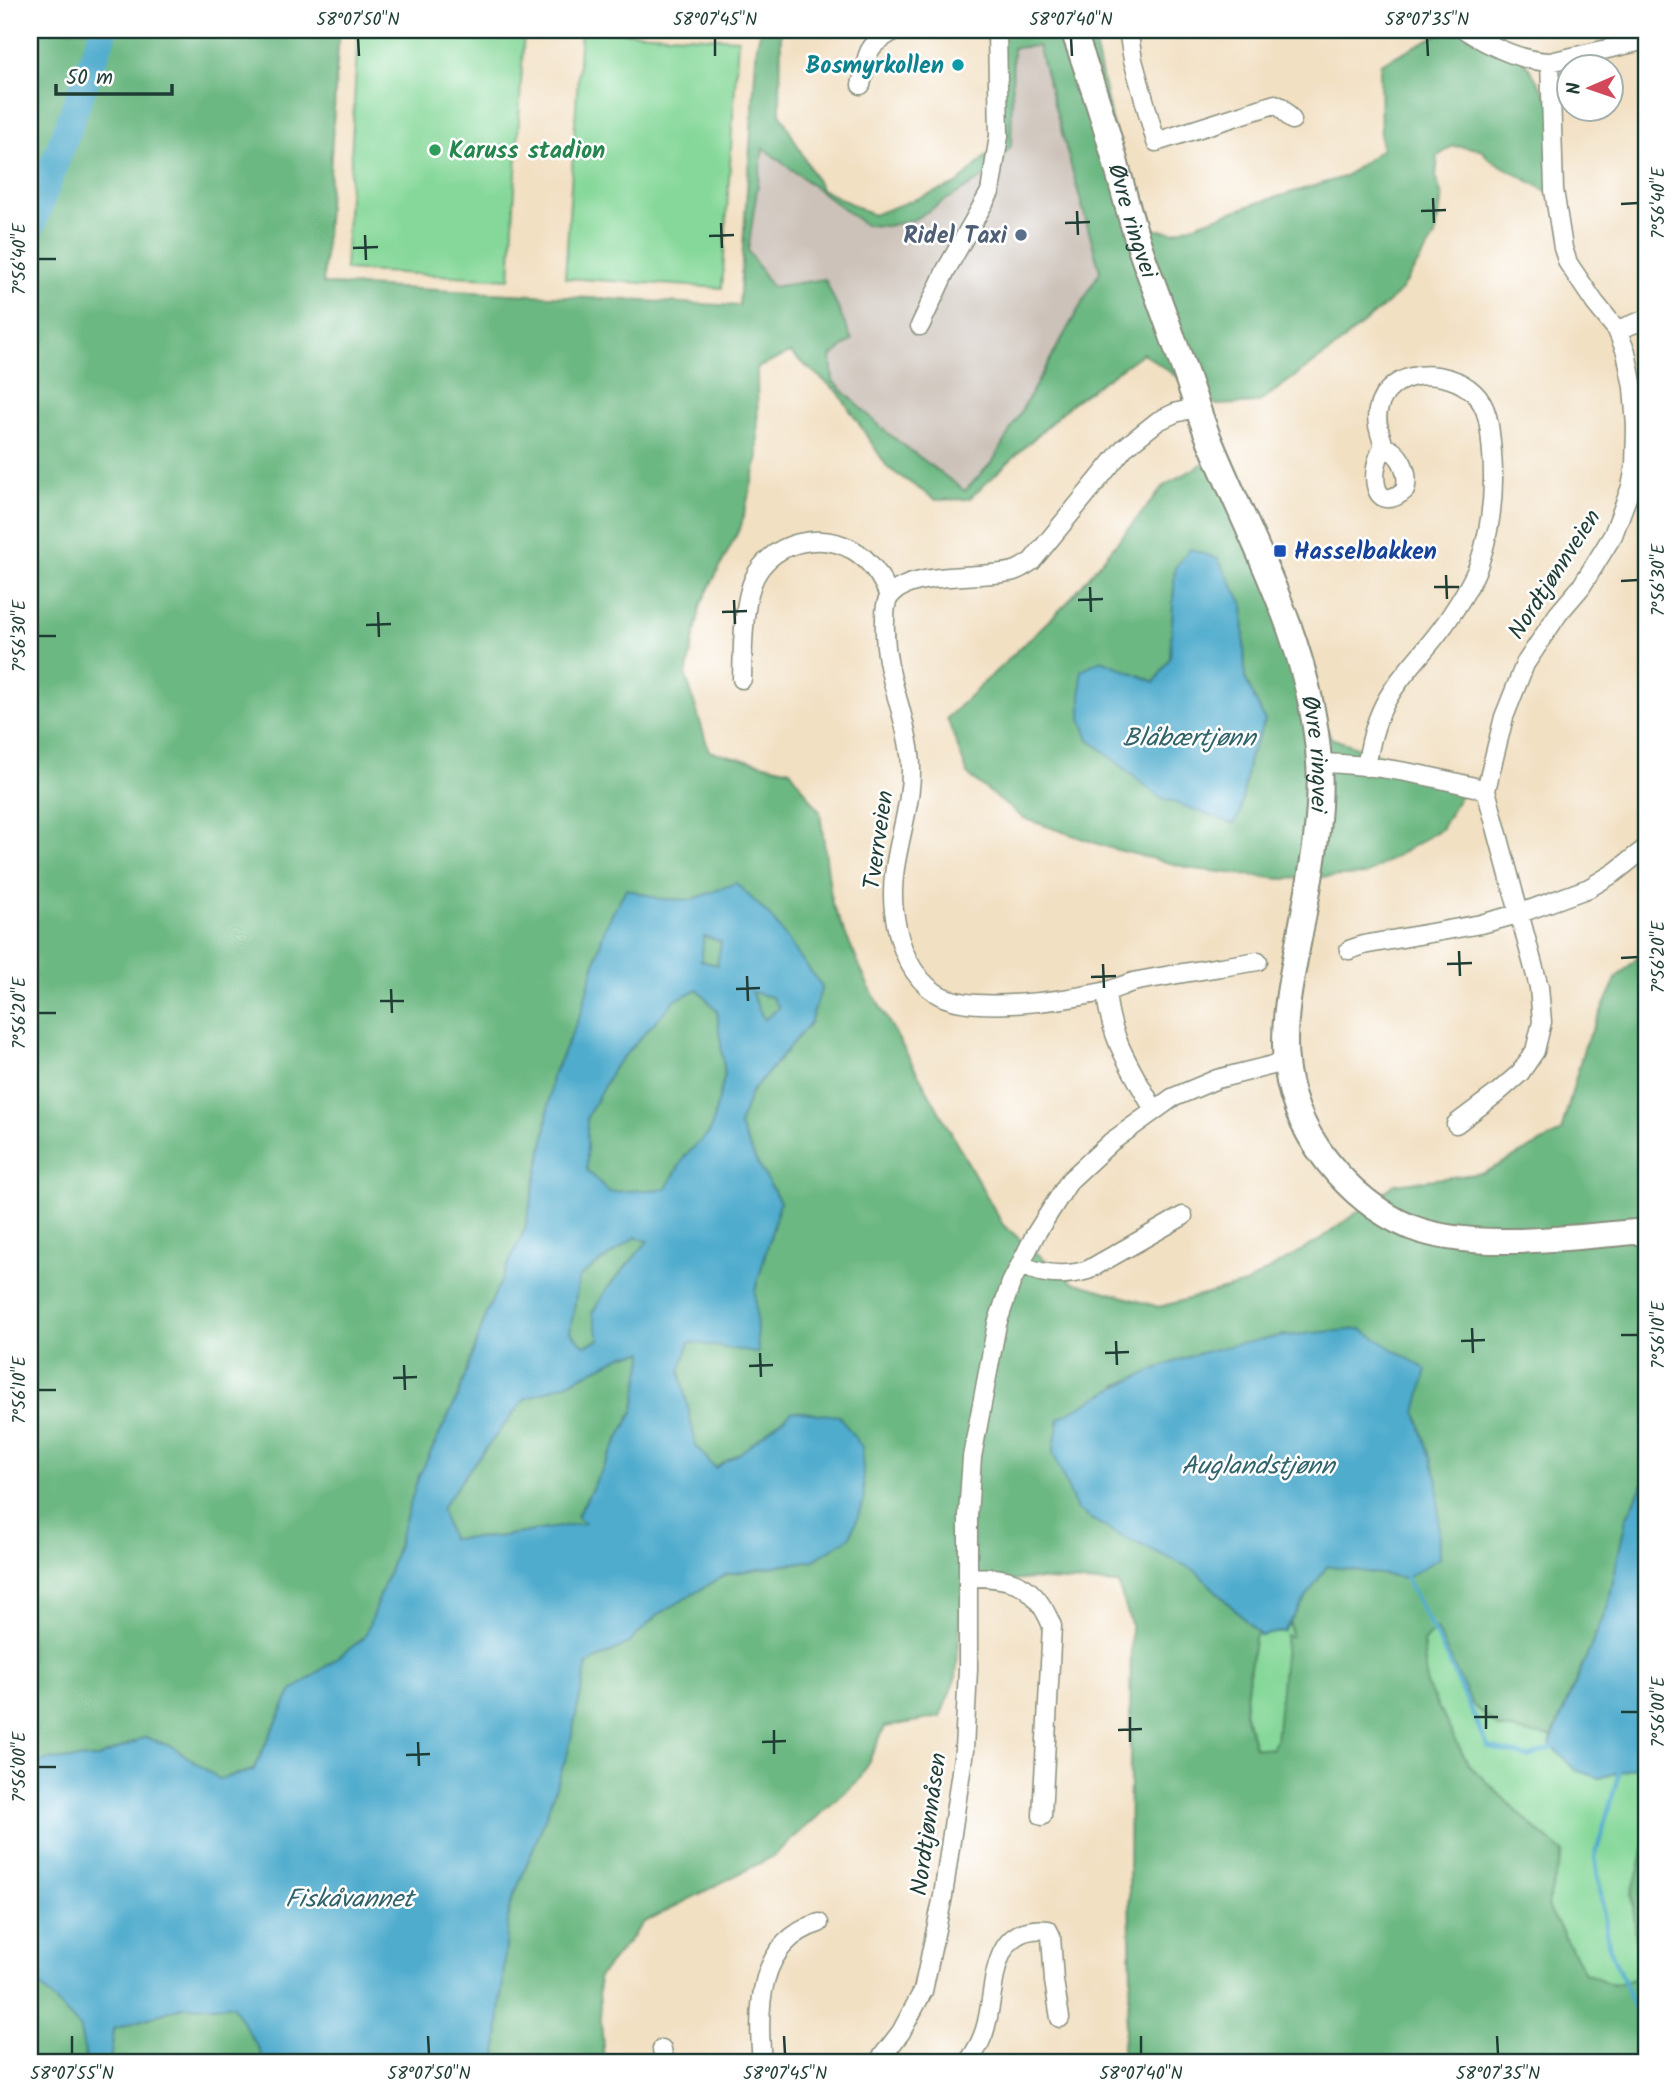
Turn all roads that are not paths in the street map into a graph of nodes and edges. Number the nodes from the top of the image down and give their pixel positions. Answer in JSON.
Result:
{"nodes":[{"id":1,"x":896,"y":30,"type":"edge"},
{"id":2,"x":997,"y":30,"type":"edge"},
{"id":3,"x":1073,"y":30,"type":"edge"},
{"id":4,"x":1128,"y":30,"type":"edge"},
{"id":5,"x":1465,"y":30,"type":"edge"},
{"id":6,"x":1647,"y":40,"type":"edge"},
{"id":7,"x":1550,"y":62,"type":"junction"},
{"id":8,"x":861,"y":85,"type":"dead end"},
{"id":9,"x":1292,"y":120,"type":"dead end"},
{"id":10,"x":1647,"y":319,"type":"edge"},
{"id":11,"x":920,"y":326,"type":"dead end"},
{"id":12,"x":1617,"y":330,"type":"junction"},
{"id":13,"x":1198,"y":407,"type":"junction"},
{"id":14,"x":1384,"y":447,"type":"dead end"},
{"id":15,"x":889,"y":596,"type":"junction"},
{"id":16,"x":742,"y":679,"type":"dead end"},
{"id":17,"x":1320,"y":763,"type":"junction"},
{"id":18,"x":1366,"y":766,"type":"junction"},
{"id":19,"x":1486,"y":790,"type":"junction"},
{"id":20,"x":1647,"y":847,"type":"edge"},
{"id":21,"x":1518,"y":914,"type":"junction"},
{"id":22,"x":1349,"y":950,"type":"dead end"},
{"id":23,"x":1258,"y":961,"type":"dead end"},
{"id":24,"x":1107,"y":991,"type":"junction"},
{"id":25,"x":1285,"y":1062,"type":"junction"},
{"id":26,"x":1154,"y":1110,"type":"junction"},
{"id":27,"x":1456,"y":1124,"type":"dead end"},
{"id":28,"x":1183,"y":1216,"type":"dead end"},
{"id":29,"x":1647,"y":1231,"type":"edge"},
{"id":30,"x":1021,"y":1265,"type":"junction"},
{"id":31,"x":968,"y":1577,"type":"junction"},
{"id":32,"x":1042,"y":1816,"type":"dead end"},
{"id":33,"x":819,"y":1923,"type":"dead end"},
{"id":34,"x":1060,"y":2018,"type":"dead end"},
{"id":35,"x":762,"y":2062,"type":"edge"},
{"id":36,"x":878,"y":2062,"type":"edge"},
{"id":37,"x":968,"y":2062,"type":"edge"}],
"edges":[{"from":1,"to":8,"type":"street"},
{"from":2,"to":11,"type":"street"},
{"from":3,"to":13,"type":"street","name":"Øvre ringvei"},
{"from":4,"to":9,"type":"street"},
{"from":5,"to":7,"type":"street"},
{"from":6,"to":7,"type":"street"},
{"from":7,"to":12,"type":"street","name":"Nordtjønnveien"},
{"from":10,"to":12,"type":"street"},
{"from":12,"to":19,"type":"street","name":"Nordtjønnveien"},
{"from":13,"to":15,"type":"street"},
{"from":13,"to":17,"type":"street","name":"Øvre ringvei"},
{"from":14,"to":18,"type":"street"},
{"from":15,"to":16,"type":"street"},
{"from":15,"to":24,"type":"street","name":"Tverrveien"},
{"from":17,"to":18,"type":"street"},
{"from":17,"to":25,"type":"street","name":"Øvre ringvei"},
{"from":18,"to":19,"type":"street"},
{"from":19,"to":21,"type":"street"},
{"from":20,"to":21,"type":"street"},
{"from":21,"to":22,"type":"street"},
{"from":21,"to":27,"type":"street"},
{"from":23,"to":24,"type":"street","name":"Tverrveien"},
{"from":24,"to":26,"type":"street"},
{"from":25,"to":26,"type":"street","name":"Nordtjønnåsen"},
{"from":25,"to":29,"type":"street","name":"Øvre ringvei"},
{"from":26,"to":30,"type":"street","name":"Nordtjønnåsen"},
{"from":28,"to":30,"type":"street"},
{"from":30,"to":31,"type":"street","name":"Nordtjønnåsen"},
{"from":31,"to":32,"type":"street"},
{"from":31,"to":36,"type":"street","name":"Nordtjønnåsen"},
{"from":33,"to":35,"type":"street"},
{"from":34,"to":37,"type":"street"}]}
